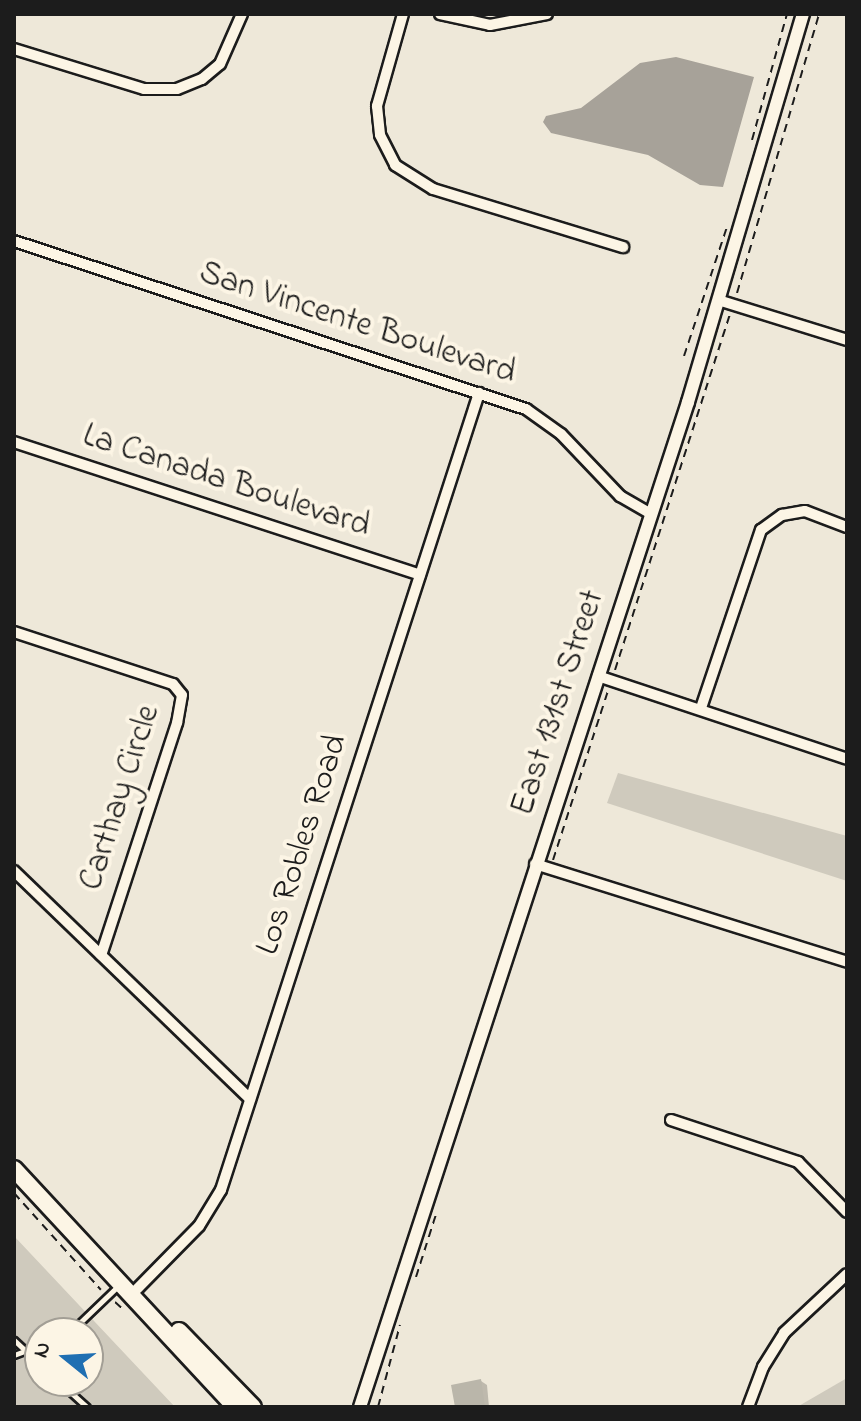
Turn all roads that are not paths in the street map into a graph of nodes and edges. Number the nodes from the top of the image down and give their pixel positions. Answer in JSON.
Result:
{"nodes":[{"id":1,"x":242,"y":14,"type":"edge"},
{"id":2,"x":403,"y":14,"type":"edge"},
{"id":3,"x":440,"y":14,"type":"edge"},
{"id":4,"x":547,"y":14,"type":"edge"},
{"id":5,"x":803,"y":14,"type":"edge"},
{"id":6,"x":14,"y":49,"type":"edge"},
{"id":7,"x":14,"y":241,"type":"edge"},
{"id":8,"x":623,"y":247,"type":"dead end"},
{"id":9,"x":718,"y":300,"type":"junction"},
{"id":10,"x":847,"y":340,"type":"edge"},
{"id":11,"x":479,"y":393,"type":"junction"},
{"id":12,"x":14,"y":442,"type":"edge"},
{"id":13,"x":651,"y":514,"type":"junction"},
{"id":14,"x":847,"y":527,"type":"edge"},
{"id":15,"x":420,"y":575,"type":"junction"},
{"id":16,"x":14,"y":632,"type":"edge"},
{"id":17,"x":598,"y":676,"type":"junction"},
{"id":18,"x":701,"y":708,"type":"junction"},
{"id":19,"x":847,"y":759,"type":"edge"},
{"id":20,"x":535,"y":864,"type":"junction"},
{"id":21,"x":14,"y":871,"type":"edge"},
{"id":22,"x":101,"y":955,"type":"junction"},
{"id":23,"x":847,"y":962,"type":"edge"},
{"id":24,"x":250,"y":1099,"type":"junction"},
{"id":25,"x":671,"y":1120,"type":"dead end"},
{"id":26,"x":14,"y":1169,"type":"edge"},
{"id":27,"x":847,"y":1212,"type":"edge"},
{"id":28,"x":847,"y":1274,"type":"edge"},
{"id":29,"x":130,"y":1286,"type":"junction"},
{"id":30,"x":90,"y":1317,"type":"edge"},
{"id":31,"x":14,"y":1340,"type":"edge"},
{"id":32,"x":23,"y":1349,"type":"joint"},
{"id":33,"x":14,"y":1355,"type":"edge"},
{"id":34,"x":235,"y":1407,"type":"edge"},
{"id":35,"x":253,"y":1407,"type":"edge"},
{"id":36,"x":360,"y":1407,"type":"edge"},
{"id":37,"x":748,"y":1407,"type":"edge"}],
"edges":[{"from":1,"to":6,"type":"street"},
{"from":2,"to":8,"type":"street"},
{"from":3,"to":4,"type":"street"},
{"from":5,"to":9,"type":"street","name":"East 131st Street"},
{"from":7,"to":11,"type":"street","name":"San Vincente Boulevard"},
{"from":9,"to":10,"type":"street"},
{"from":9,"to":13,"type":"street","name":"East 131st Street"},
{"from":11,"to":13,"type":"street","name":"San Vincente Boulevard"},
{"from":11,"to":15,"type":"street","name":"Los Robles Road"},
{"from":12,"to":15,"type":"street","name":"La Canada Boulevard"},
{"from":13,"to":17,"type":"street","name":"East 131st Street"},
{"from":14,"to":18,"type":"street"},
{"from":15,"to":24,"type":"street","name":"Los Robles Road"},
{"from":16,"to":22,"type":"street","name":"Carthay Circle"},
{"from":17,"to":18,"type":"street"},
{"from":17,"to":20,"type":"street","name":"East 131st Street"},
{"from":18,"to":19,"type":"street"},
{"from":20,"to":23,"type":"street"},
{"from":20,"to":36,"type":"street","name":"East 131st Street"},
{"from":21,"to":22,"type":"street"},
{"from":22,"to":24,"type":"street"},
{"from":24,"to":29,"type":"street","name":"Los Robles Road"},
{"from":25,"to":27,"type":"street"},
{"from":26,"to":29,"type":"main road"},
{"from":28,"to":37,"type":"street"},
{"from":29,"to":30,"type":"lane"},
{"from":29,"to":34,"type":"main road"},
{"from":29,"to":35,"type":"main road"},
{"from":31,"to":32,"type":"lane"},
{"from":32,"to":33,"type":"lane"}]}
